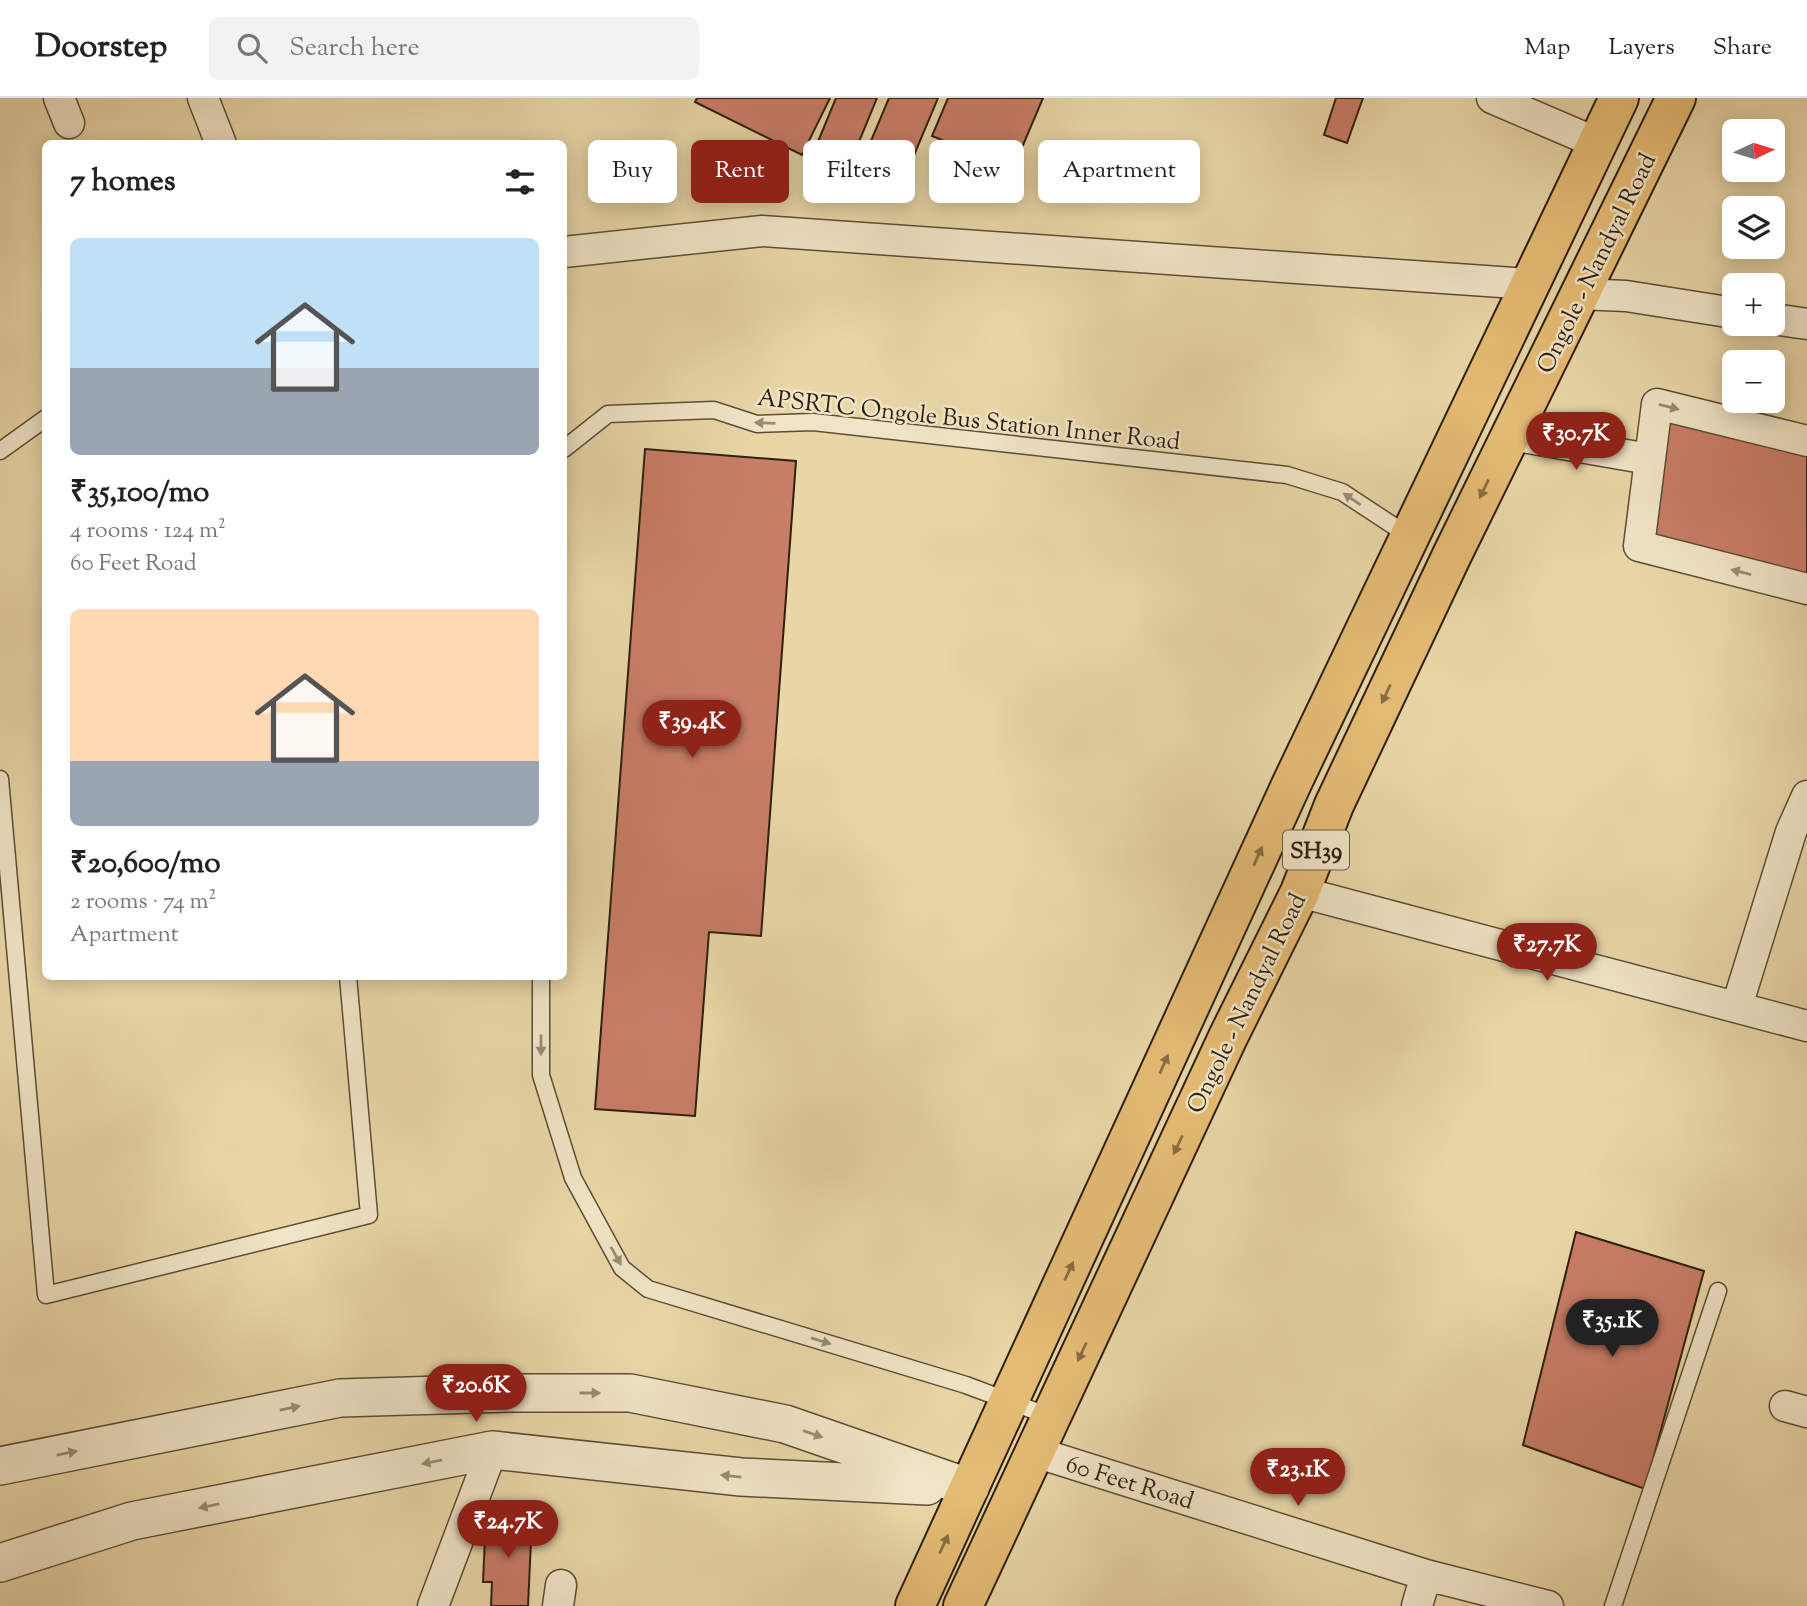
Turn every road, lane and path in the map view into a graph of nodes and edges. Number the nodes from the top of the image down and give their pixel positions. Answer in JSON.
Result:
{"nodes":[{"id":1,"x":204,"y":98,"type":"edge"},
{"id":2,"x":1492,"y":98,"type":"edge"},
{"id":3,"x":1619,"y":98,"type":"edge"},
{"id":4,"x":1676,"y":98,"type":"edge"},
{"id":5,"x":219,"y":140,"type":"edge"},
{"id":6,"x":1597,"y":143,"type":"junction"},
{"id":7,"x":567,"y":252,"type":"edge"},
{"id":8,"x":1529,"y":284,"type":"junction"},
{"id":9,"x":1580,"y":294,"type":"junction"},
{"id":10,"x":1722,"y":311,"type":"edge"},
{"id":11,"x":1785,"y":321,"type":"edge"},
{"id":12,"x":1807,"y":324,"type":"edge"},
{"id":13,"x":42,"y":421,"type":"edge"},
{"id":14,"x":1511,"y":435,"type":"junction"},
{"id":15,"x":1807,"y":441,"type":"edge"},
{"id":16,"x":567,"y":447,"type":"edge"},
{"id":17,"x":0,"y":451,"type":"edge"},
{"id":18,"x":1649,"y":459,"type":"junction"},
{"id":19,"x":1409,"y":536,"type":"junction"},
{"id":20,"x":1452,"y":555,"type":"junction"},
{"id":21,"x":1807,"y":589,"type":"edge"},
{"id":22,"x":0,"y":779,"type":"edge"},
{"id":23,"x":1807,"y":796,"type":"edge"},
{"id":24,"x":1300,"y":892,"type":"junction"},
{"id":25,"x":348,"y":980,"type":"edge"},
{"id":26,"x":541,"y":980,"type":"edge"},
{"id":27,"x":1737,"y":1006,"type":"junction"},
{"id":28,"x":1807,"y":1026,"type":"edge"},
{"id":29,"x":1718,"y":1291,"type":"dead end"},
{"id":30,"x":1051,"y":1417,"type":"junction"},
{"id":31,"x":1002,"y":1419,"type":"junction"},
{"id":32,"x":492,"y":1450,"type":"junction"},
{"id":33,"x":1035,"y":1452,"type":"junction"},
{"id":34,"x":0,"y":1466,"type":"edge"},
{"id":35,"x":970,"y":1488,"type":"junction"},
{"id":36,"x":1011,"y":1504,"type":"junction"},
{"id":37,"x":0,"y":1563,"type":"edge"},
{"id":38,"x":1426,"y":1575,"type":"junction"},
{"id":39,"x":433,"y":1606,"type":"edge"},
{"id":40,"x":915,"y":1606,"type":"edge"},
{"id":41,"x":963,"y":1606,"type":"edge"},
{"id":42,"x":1417,"y":1606,"type":"edge"},
{"id":43,"x":1548,"y":1606,"type":"edge"},
{"id":44,"x":1613,"y":1606,"type":"edge"}],
"edges":[{"from":1,"to":5,"type":"street"},
{"from":2,"to":6,"type":"street"},
{"from":3,"to":6,"type":"main road","name":"Ongole - Nandyal Road","number":"SH39"},
{"from":4,"to":9,"type":"main road","name":"Ongole - Nandyal Road","number":"SH39"},
{"from":6,"to":8,"type":"main road","name":"Ongole - Nandyal Road","number":"SH39"},
{"from":7,"to":8,"type":"street"},
{"from":8,"to":19,"type":"main road","name":"Ongole - Nandyal Road","number":"SH39"},
{"from":9,"to":10,"type":"street"},
{"from":9,"to":14,"type":"main road","name":"Ongole - Nandyal Road","number":"SH39"},
{"from":11,"to":12,"type":"street"},
{"from":13,"to":17,"type":"lane"},
{"from":14,"to":18,"type":"street"},
{"from":14,"to":20,"type":"main road","name":"Ongole - Nandyal Road","number":"SH39","one_way":true},
{"from":18,"to":15,"type":"street","one_way":true},
{"from":19,"to":16,"type":"lane","name":"APSRTC Ongole Bus Station Inner Road","one_way":true},
{"from":21,"to":18,"type":"street","one_way":true},
{"from":19,"to":20,"type":"main road"},
{"from":31,"to":19,"type":"main road","name":"Ongole - Nandyal Road","number":"SH39","one_way":true},
{"from":20,"to":24,"type":"main road","name":"Ongole - Nandyal Road","number":"SH39","one_way":true},
{"from":22,"to":25,"type":"lane"},
{"from":23,"to":27,"type":"street"},
{"from":24,"to":27,"type":"street"},
{"from":24,"to":30,"type":"main road","name":"Ongole - Nandyal Road","number":"SH39","one_way":true},
{"from":26,"to":31,"type":"lane","one_way":true},
{"from":27,"to":28,"type":"street"},
{"from":29,"to":44,"type":"lane"},
{"from":30,"to":31,"type":"lane"},
{"from":30,"to":33,"type":"main road","name":"Ongole - Nandyal Road","number":"SH39"},
{"from":31,"to":33,"type":"main road"},
{"from":31,"to":35,"type":"main road","name":"Ongole - Nandyal Road","number":"SH39"},
{"from":35,"to":32,"type":"street","one_way":true},
{"from":32,"to":37,"type":"street","one_way":true},
{"from":32,"to":39,"type":"street"},
{"from":33,"to":36,"type":"main road","name":"Ongole - Nandyal Road","number":"SH39"},
{"from":33,"to":38,"type":"street","name":"60 Feet Road"},
{"from":34,"to":35,"type":"street","one_way":true},
{"from":35,"to":36,"type":"main road"},
{"from":40,"to":35,"type":"main road","name":"Ongole - Nandyal Road","number":"SH39","one_way":true},
{"from":36,"to":41,"type":"main road","name":"Ongole - Nandyal Road","number":"SH39"},
{"from":38,"to":42,"type":"street"},
{"from":38,"to":43,"type":"street","name":"60 Feet Road"}]}
